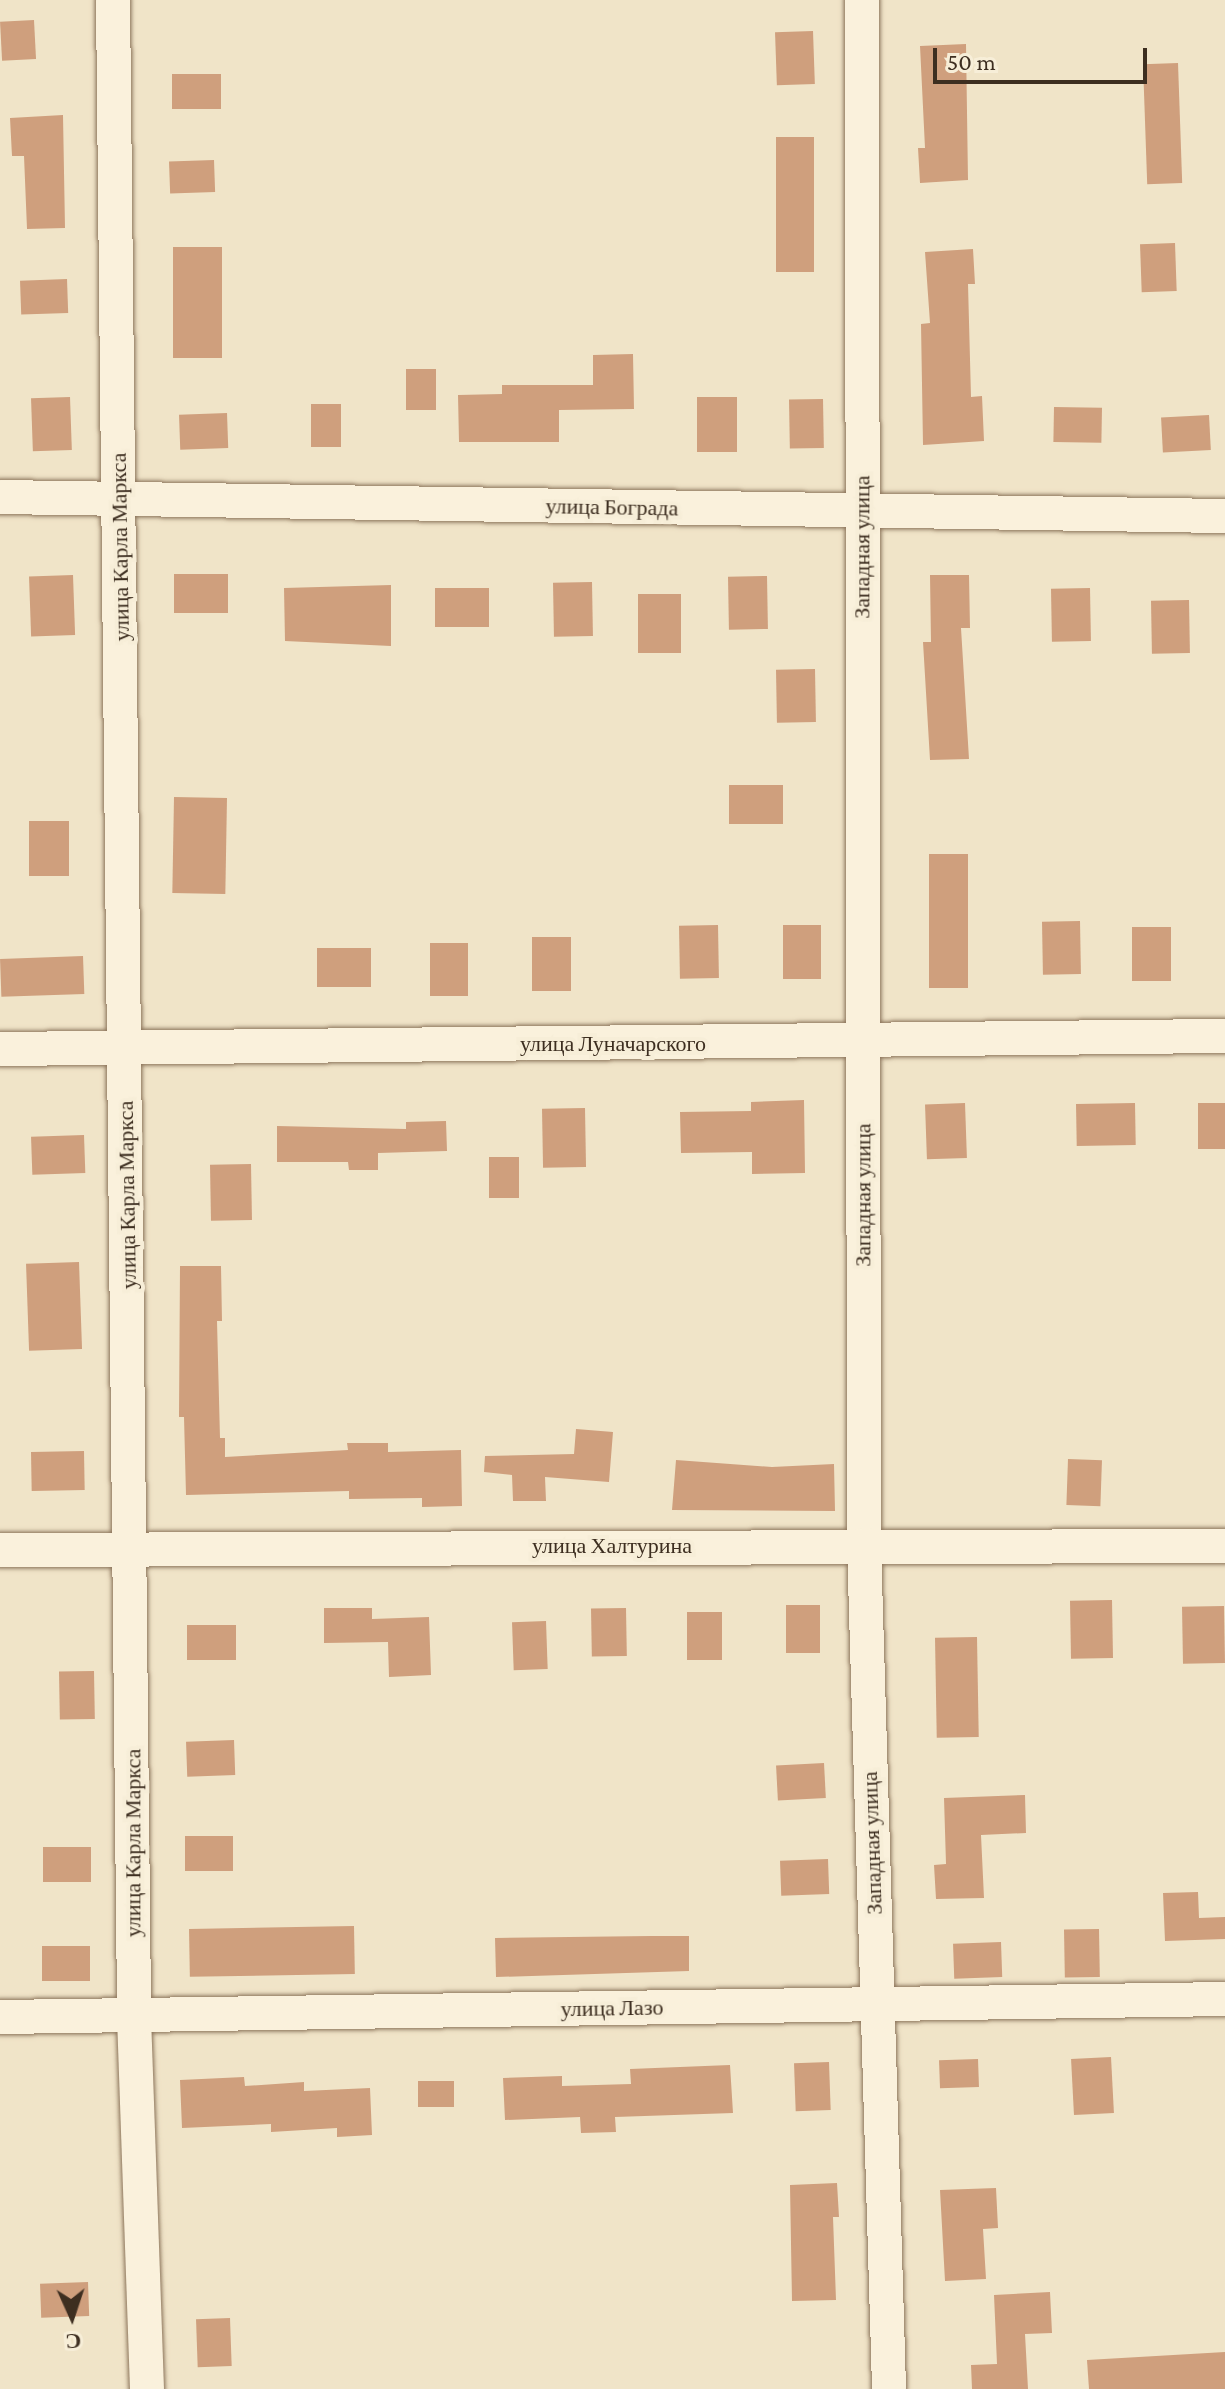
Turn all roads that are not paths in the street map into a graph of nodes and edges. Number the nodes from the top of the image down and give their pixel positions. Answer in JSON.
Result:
{"nodes":[{"id":1,"x":113,"y":0,"type":"edge"},
{"id":2,"x":862,"y":0,"type":"edge"},
{"id":3,"x":119,"y":496,"type":"junction"},
{"id":4,"x":0,"y":497,"type":"edge"},
{"id":5,"x":862,"y":513,"type":"junction"},
{"id":6,"x":1225,"y":516,"type":"edge"},
{"id":7,"x":1225,"y":1036,"type":"edge"},
{"id":8,"x":862,"y":1042,"type":"junction"},
{"id":9,"x":126,"y":1046,"type":"junction"},
{"id":10,"x":0,"y":1049,"type":"edge"},
{"id":11,"x":864,"y":1545,"type":"junction"},
{"id":12,"x":1225,"y":1546,"type":"edge"},
{"id":13,"x":131,"y":1548,"type":"junction"},
{"id":14,"x":0,"y":1550,"type":"edge"},
{"id":15,"x":1225,"y":1999,"type":"edge"},
{"id":16,"x":877,"y":2003,"type":"junction"},
{"id":17,"x":0,"y":2017,"type":"edge"},
{"id":18,"x":134,"y":2017,"type":"junction"},
{"id":19,"x":147,"y":2389,"type":"edge"},
{"id":20,"x":889,"y":2389,"type":"edge"}],
"edges":[{"from":1,"to":3,"type":"street","name":"улица Карла Маркса"},
{"from":2,"to":5,"type":"street","name":"Западная улица"},
{"from":3,"to":4,"type":"street","name":"улица Бограда"},
{"from":3,"to":5,"type":"street","name":"улица Бограда"},
{"from":3,"to":9,"type":"street","name":"улица Карла Маркса"},
{"from":5,"to":6,"type":"street","name":"улица Бограда"},
{"from":5,"to":8,"type":"street","name":"Западная улица"},
{"from":7,"to":8,"type":"street","name":"улица Луначарского"},
{"from":8,"to":9,"type":"street","name":"улица Луначарского"},
{"from":8,"to":11,"type":"street","name":"Западная улица"},
{"from":9,"to":10,"type":"street","name":"улица Луначарского"},
{"from":9,"to":13,"type":"street","name":"улица Карла Маркса"},
{"from":11,"to":12,"type":"street","name":"улица Халтурина"},
{"from":11,"to":13,"type":"street","name":"улица Халтурина"},
{"from":11,"to":16,"type":"street","name":"Западная улица"},
{"from":13,"to":14,"type":"street","name":"улица Халтурина"},
{"from":13,"to":18,"type":"street","name":"улица Карла Маркса"},
{"from":15,"to":16,"type":"street","name":"улица Лазо"},
{"from":16,"to":18,"type":"street","name":"улица Лазо"},
{"from":16,"to":20,"type":"street","name":"Западная улица"},
{"from":17,"to":18,"type":"street","name":"улица Лазо"},
{"from":18,"to":19,"type":"street","name":"улица Карла Маркса"}]}
